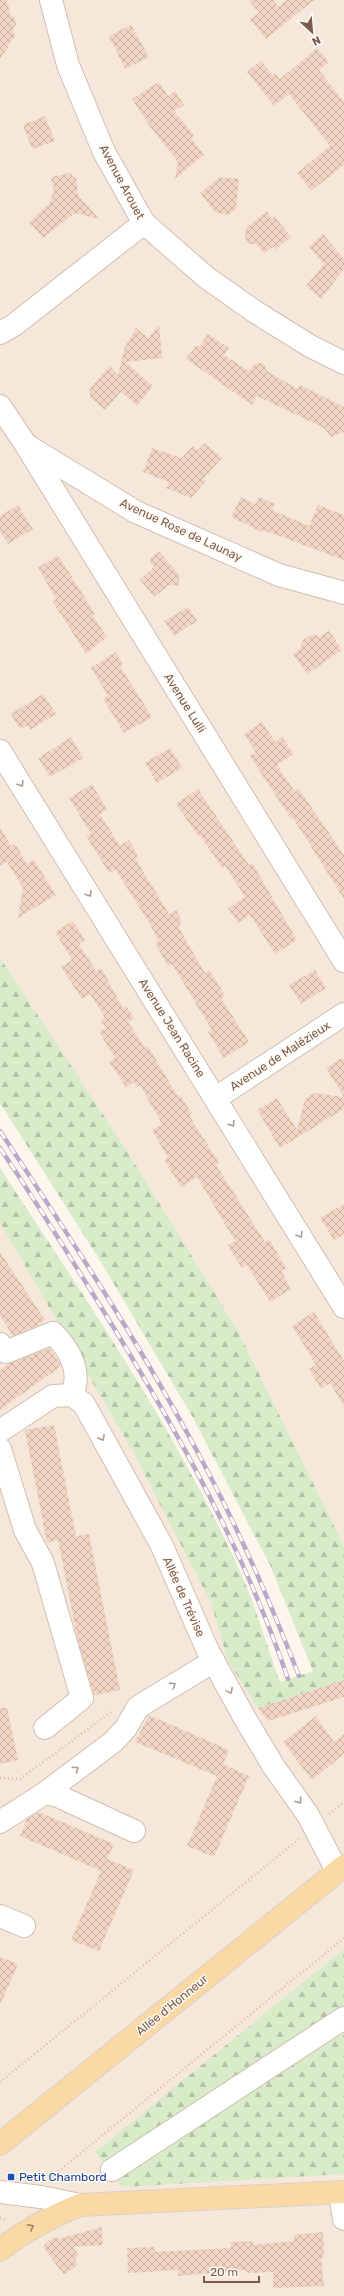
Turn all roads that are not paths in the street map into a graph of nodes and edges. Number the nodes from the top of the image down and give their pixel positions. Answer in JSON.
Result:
{"nodes":[{"id":1,"x":51,"y":0,"type":"edge"},
{"id":2,"x":144,"y":223,"type":"junction"},
{"id":3,"x":0,"y":332,"type":"edge"},
{"id":4,"x":344,"y":363,"type":"edge"},
{"id":5,"x":0,"y":406,"type":"edge"},
{"id":6,"x":26,"y":445,"type":"junction"},
{"id":7,"x":344,"y":593,"type":"edge"},
{"id":8,"x":0,"y":751,"type":"edge"},
{"id":9,"x":344,"y":961,"type":"edge"},
{"id":10,"x":344,"y":1014,"type":"edge"},
{"id":11,"x":216,"y":1098,"type":"junction"},
{"id":12,"x":344,"y":1306,"type":"edge"},
{"id":13,"x":0,"y":1344,"type":"edge"},
{"id":14,"x":78,"y":1400,"type":"junction"},
{"id":15,"x":0,"y":1431,"type":"edge"},
{"id":16,"x":0,"y":1450,"type":"edge"},
{"id":17,"x":214,"y":1662,"type":"junction"},
{"id":18,"x":45,"y":1728,"type":"dead end"},
{"id":19,"x":45,"y":1792,"type":"junction"},
{"id":20,"x":0,"y":1822,"type":"edge"},
{"id":21,"x":134,"y":1831,"type":"dead end"},
{"id":22,"x":341,"y":1868,"type":"edge"},
{"id":23,"x":0,"y":1916,"type":"edge"},
{"id":24,"x":24,"y":1926,"type":"dead end"},
{"id":25,"x":344,"y":2018,"type":"edge"},
{"id":26,"x":0,"y":2144,"type":"edge"},
{"id":27,"x":112,"y":2170,"type":"dead end"},
{"id":28,"x":0,"y":2192,"type":"edge"},
{"id":29,"x":342,"y":2193,"type":"edge"},
{"id":30,"x":80,"y":2205,"type":"junction"},
{"id":31,"x":344,"y":2219,"type":"edge"},
{"id":32,"x":0,"y":2250,"type":"edge"}],
"edges":[{"from":1,"to":2,"type":"street","name":"Avenue Arouet"},
{"from":2,"to":3,"type":"street"},
{"from":2,"to":4,"type":"street","name":"Avenue Arouet"},
{"from":5,"to":6,"type":"street","name":"Avenue Rose de Launay"},
{"from":6,"to":7,"type":"street","name":"Avenue Rose de Launay"},
{"from":6,"to":9,"type":"street","name":"Avenue Lulli"},
{"from":8,"to":11,"type":"street","name":"Avenue Jean Racine","one_way":true},
{"from":10,"to":11,"type":"street","name":"Avenue de Malézieux"},
{"from":11,"to":12,"type":"street","name":"Avenue Jean Racine","one_way":true},
{"from":13,"to":14,"type":"street"},
{"from":14,"to":15,"type":"street"},
{"from":14,"to":17,"type":"street","name":"Allée de Trévise","one_way":true},
{"from":16,"to":18,"type":"street"},
{"from":19,"to":17,"type":"street","one_way":true},
{"from":17,"to":22,"type":"street","name":"Allée de Trévise","one_way":true},
{"from":19,"to":20,"type":"street"},
{"from":19,"to":21,"type":"street"},
{"from":22,"to":26,"type":"main road","name":"Allée d'Honneur"},
{"from":23,"to":24,"type":"street"},
{"from":25,"to":27,"type":"street"},
{"from":28,"to":30,"type":"street"},
{"from":29,"to":30,"type":"main road"},
{"from":29,"to":31,"type":"street"},
{"from":32,"to":30,"type":"main road","one_way":true}]}
